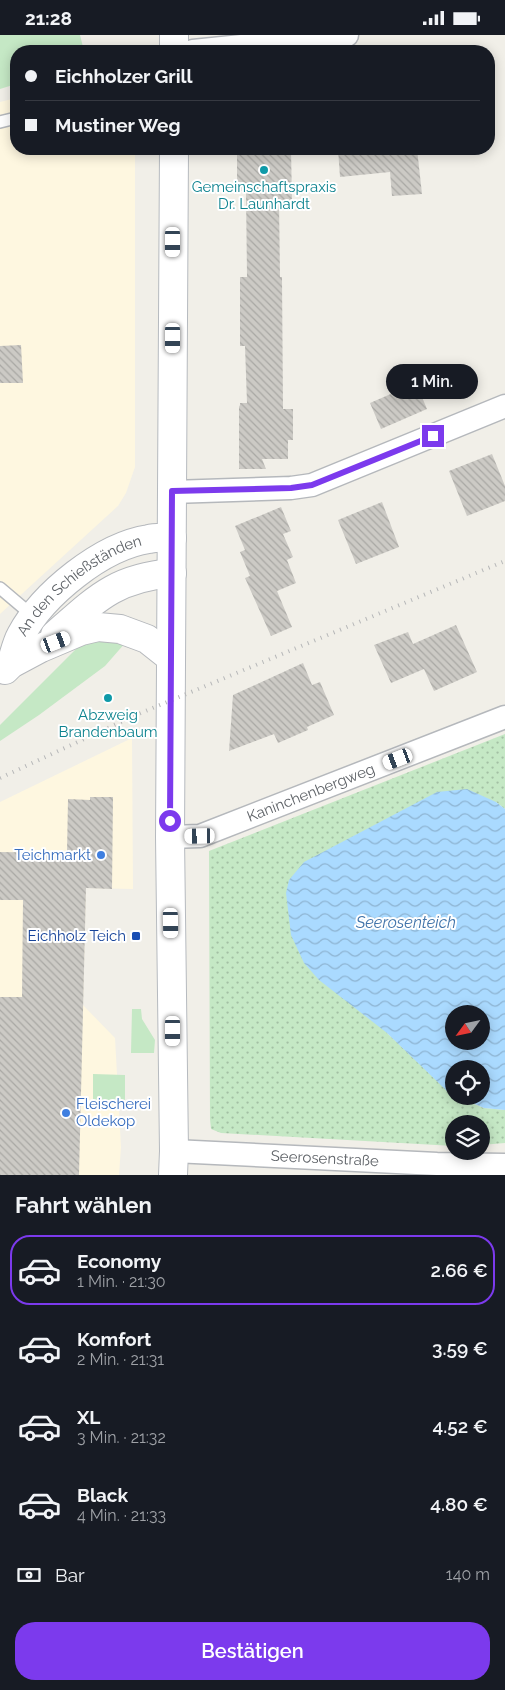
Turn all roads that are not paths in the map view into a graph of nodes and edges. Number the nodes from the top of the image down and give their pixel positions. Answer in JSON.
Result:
{"nodes":[{"id":1,"x":346,"y":35,"type":"edge"},
{"id":2,"x":250,"y":45,"type":"edge"},
{"id":3,"x":174,"y":155,"type":"edge"},
{"id":4,"x":505,"y":406,"type":"edge"},
{"id":5,"x":172,"y":491,"type":"junction"},
{"id":6,"x":172,"y":538,"type":"junction"},
{"id":7,"x":172,"y":573,"type":"junction"},
{"id":8,"x":0,"y":588,"type":"edge"},
{"id":9,"x":37,"y":634,"type":"junction"},
{"id":10,"x":172,"y":658,"type":"junction"},
{"id":11,"x":5,"y":670,"type":"edge"},
{"id":12,"x":505,"y":717,"type":"edge"},
{"id":13,"x":170,"y":837,"type":"junction"},
{"id":14,"x":174,"y":1163,"type":"edge"},
{"id":15,"x":505,"y":1165,"type":"edge"}],
"edges":[{"from":1,"to":2,"type":"street"},
{"from":3,"to":5,"type":"main road"},
{"from":4,"to":5,"type":"street"},
{"from":5,"to":6,"type":"main road"},
{"from":6,"to":7,"type":"main road"},
{"from":6,"to":9,"type":"main road","name":"An den Schießständen"},
{"from":7,"to":9,"type":"main road","name":"An den Schießständen"},
{"from":7,"to":10,"type":"main road"},
{"from":8,"to":9,"type":"lane"},
{"from":9,"to":10,"type":"main road","name":"An den Schießständen"},
{"from":9,"to":11,"type":"main road","name":"An den Schießständen"},
{"from":10,"to":13,"type":"main road"},
{"from":12,"to":13,"type":"street","name":"Kaninchenbergweg"},
{"from":13,"to":14,"type":"main road"},
{"from":14,"to":15,"type":"street","name":"Seerosenstraße"}]}
